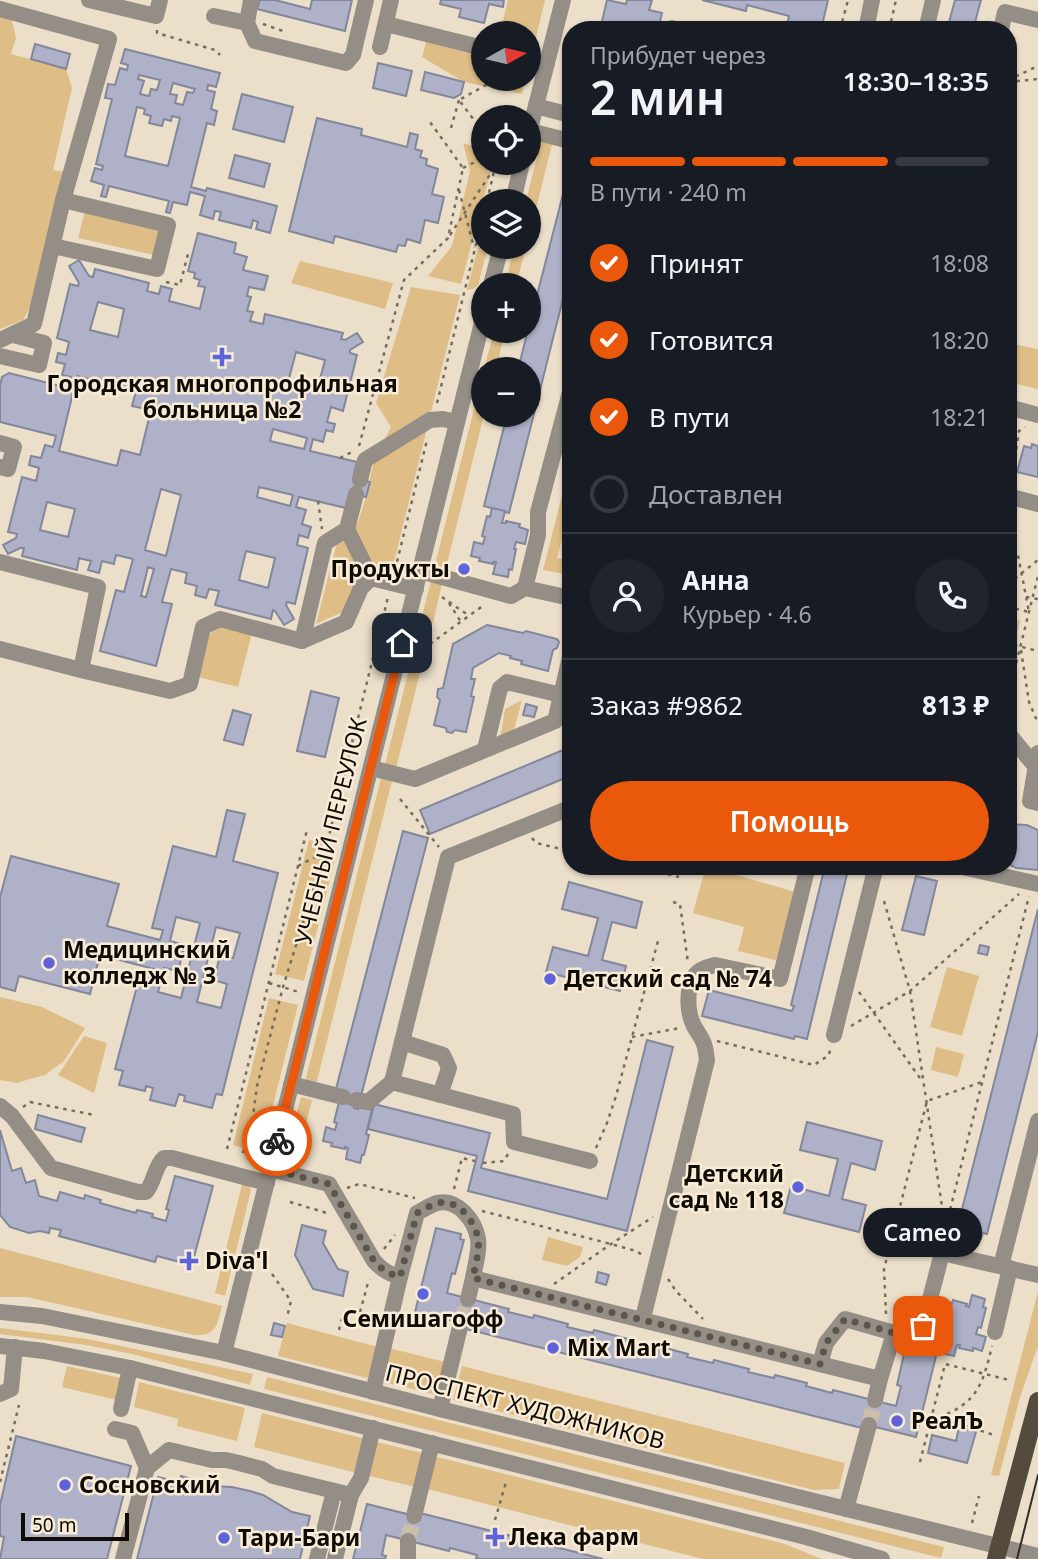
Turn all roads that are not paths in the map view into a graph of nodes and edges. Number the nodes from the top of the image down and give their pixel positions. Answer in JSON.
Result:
{"nodes":[{"id":1,"x":89,"y":0,"type":"edge"},
{"id":2,"x":251,"y":0,"type":"edge"},
{"id":3,"x":366,"y":0,"type":"edge"},
{"id":4,"x":391,"y":0,"type":"edge"},
{"id":5,"x":563,"y":0,"type":"edge"},
{"id":6,"x":872,"y":0,"type":"edge"},
{"id":7,"x":933,"y":0,"type":"edge"},
{"id":8,"x":158,"y":8,"type":"edge"},
{"id":9,"x":0,"y":9,"type":"edge"},
{"id":10,"x":214,"y":16,"type":"dead end"},
{"id":11,"x":1038,"y":20,"type":"edge"},
{"id":12,"x":868,"y":21,"type":"edge"},
{"id":13,"x":928,"y":21,"type":"edge"},
{"id":14,"x":1003,"y":21,"type":"edge"},
{"id":15,"x":247,"y":23,"type":"junction"},
{"id":16,"x":386,"y":24,"type":"junction"},
{"id":17,"x":471,"y":45,"type":"edge"},
{"id":18,"x":380,"y":47,"type":"dead end"},
{"id":19,"x":541,"y":63,"type":"edge"},
{"id":20,"x":547,"y":64,"type":"junction"},
{"id":21,"x":536,"y":105,"type":"edge"},
{"id":22,"x":541,"y":107,"type":"edge"},
{"id":23,"x":562,"y":113,"type":"edge"},
{"id":24,"x":541,"y":136,"type":"edge"},
{"id":25,"x":562,"y":140,"type":"edge"},
{"id":26,"x":63,"y":200,"type":"junction"},
{"id":27,"x":53,"y":246,"type":"junction"},
{"id":28,"x":6,"y":337,"type":"edge"},
{"id":29,"x":477,"y":343,"type":"edge"},
{"id":30,"x":0,"y":356,"type":"edge"},
{"id":31,"x":1017,"y":411,"type":"edge"},
{"id":32,"x":1033,"y":419,"type":"edge"},
{"id":33,"x":457,"y":422,"type":"junction"},
{"id":34,"x":562,"y":422,"type":"edge"},
{"id":35,"x":0,"y":443,"type":"edge"},
{"id":36,"x":0,"y":467,"type":"edge"},
{"id":37,"x":1017,"y":498,"type":"edge"},
{"id":38,"x":1038,"y":504,"type":"edge"},
{"id":39,"x":347,"y":529,"type":"junction"},
{"id":40,"x":0,"y":562,"type":"edge"},
{"id":41,"x":420,"y":571,"type":"junction"},
{"id":42,"x":371,"y":578,"type":"junction"},
{"id":43,"x":525,"y":588,"type":"junction"},
{"id":44,"x":416,"y":589,"type":"junction"},
{"id":45,"x":562,"y":596,"type":"edge"},
{"id":46,"x":302,"y":641,"type":"junction"},
{"id":47,"x":0,"y":649,"type":"edge"},
{"id":48,"x":81,"y":670,"type":"junction"},
{"id":49,"x":562,"y":691,"type":"edge"},
{"id":50,"x":561,"y":695,"type":"junction"},
{"id":51,"x":1017,"y":742,"type":"edge"},
{"id":52,"x":485,"y":749,"type":"junction"},
{"id":53,"x":1037,"y":762,"type":"edge"},
{"id":54,"x":371,"y":768,"type":"junction"},
{"id":55,"x":1038,"y":803,"type":"edge"},
{"id":56,"x":562,"y":811,"type":"edge"},
{"id":57,"x":806,"y":875,"type":"edge"},
{"id":58,"x":874,"y":875,"type":"edge"},
{"id":59,"x":996,"y":875,"type":"edge"},
{"id":60,"x":1035,"y":884,"type":"edge"},
{"id":61,"x":834,"y":1035,"type":"road end"},
{"id":62,"x":402,"y":1042,"type":"junction"},
{"id":63,"x":392,"y":1082,"type":"junction"},
{"id":64,"x":291,"y":1084,"type":"junction"},
{"id":65,"x":439,"y":1095,"type":"junction"},
{"id":66,"x":6,"y":1111,"type":"edge"},
{"id":67,"x":1038,"y":1121,"type":"edge"},
{"id":68,"x":590,"y":1161,"type":"road end"},
{"id":69,"x":268,"y":1176,"type":"junction"},
{"id":70,"x":1006,"y":1267,"type":"junction"},
{"id":71,"x":1038,"y":1275,"type":"edge"},
{"id":72,"x":400,"y":1277,"type":"junction"},
{"id":73,"x":473,"y":1278,"type":"junction"},
{"id":74,"x":468,"y":1298,"type":"tunnel mouth"},
{"id":75,"x":0,"y":1312,"type":"edge"},
{"id":76,"x":643,"y":1318,"type":"junction"},
{"id":77,"x":461,"y":1323,"type":"tunnel mouth"},
{"id":78,"x":890,"y":1332,"type":"junction"},
{"id":79,"x":995,"y":1332,"type":"road end"},
{"id":80,"x":8,"y":1346,"type":"edge"},
{"id":81,"x":224,"y":1353,"type":"junction"},
{"id":82,"x":820,"y":1364,"type":"junction"},
{"id":83,"x":130,"y":1368,"type":"junction"},
{"id":84,"x":880,"y":1379,"type":"junction"},
{"id":85,"x":373,"y":1392,"type":"junction"},
{"id":86,"x":0,"y":1394,"type":"edge"},
{"id":87,"x":875,"y":1400,"type":"tunnel mouth"},
{"id":88,"x":1038,"y":1401,"type":"edge"},
{"id":89,"x":121,"y":1409,"type":"dead end"},
{"id":90,"x":440,"y":1409,"type":"junction"},
{"id":91,"x":869,"y":1425,"type":"tunnel mouth"},
{"id":92,"x":373,"y":1428,"type":"junction"},
{"id":93,"x":115,"y":1429,"type":"dead end"},
{"id":94,"x":432,"y":1443,"type":"junction"},
{"id":95,"x":147,"y":1468,"type":"junction"},
{"id":96,"x":334,"y":1491,"type":"junction"},
{"id":97,"x":351,"y":1495,"type":"junction"},
{"id":98,"x":846,"y":1509,"type":"junction"},
{"id":99,"x":414,"y":1516,"type":"tunnel mouth"},
{"id":100,"x":408,"y":1541,"type":"tunnel mouth"},
{"id":101,"x":836,"y":1553,"type":"edge"},
{"id":102,"x":998,"y":1553,"type":"edge"},
{"id":103,"x":1038,"y":1556,"type":"edge"},
{"id":104,"x":123,"y":1559,"type":"edge"},
{"id":105,"x":317,"y":1559,"type":"edge"},
{"id":106,"x":335,"y":1559,"type":"edge"},
{"id":107,"x":408,"y":1559,"type":"edge"},
{"id":108,"x":883,"y":1559,"type":"edge"}],
"edges":[{"from":1,"to":8,"type":"street"},
{"from":2,"to":15,"type":"street"},
{"from":3,"to":15,"type":"street"},
{"from":4,"to":16,"type":"street"},
{"from":5,"to":20,"type":"street"},
{"from":6,"to":12,"type":"street"},
{"from":7,"to":13,"type":"street"},
{"from":9,"to":26,"type":"street"},
{"from":10,"to":15,"type":"street"},
{"from":11,"to":14,"type":"street"},
{"from":16,"to":17,"type":"street"},
{"from":16,"to":18,"type":"street"},
{"from":19,"to":20,"type":"street"},
{"from":20,"to":21,"type":"street"},
{"from":22,"to":23,"type":"street"},
{"from":24,"to":25,"type":"street"},
{"from":26,"to":27,"type":"street"},
{"from":26,"to":27,"type":"street"},
{"from":27,"to":28,"type":"street"},
{"from":28,"to":30,"type":"street"},
{"from":29,"to":33,"type":"street","name":"УЧЕБНЫЙ ПЕРЕУЛОК"},
{"from":31,"to":32,"type":"street"},
{"from":33,"to":39,"type":"street"},
{"from":33,"to":41,"type":"street","name":"УЧЕБНЫЙ ПЕРЕУЛОК"},
{"from":34,"to":43,"type":"street"},
{"from":35,"to":36,"type":"street"},
{"from":37,"to":38,"type":"street"},
{"from":39,"to":42,"type":"street"},
{"from":39,"to":46,"type":"street"},
{"from":40,"to":48,"type":"street"},
{"from":41,"to":43,"type":"street"},
{"from":41,"to":44,"type":"street","name":"УЧЕБНЫЙ ПЕРЕУЛОК"},
{"from":42,"to":44,"type":"street"},
{"from":42,"to":46,"type":"street"},
{"from":43,"to":45,"type":"street"},
{"from":44,"to":54,"type":"street","name":"УЧЕБНЫЙ ПЕРЕУЛОК"},
{"from":46,"to":48,"type":"street"},
{"from":47,"to":48,"type":"street"},
{"from":49,"to":50,"type":"street"},
{"from":50,"to":52,"type":"street"},
{"from":50,"to":52,"type":"street"},
{"from":51,"to":53,"type":"street"},
{"from":52,"to":54,"type":"street"},
{"from":53,"to":55,"type":"street"},
{"from":54,"to":64,"type":"street","name":"УЧЕБНЫЙ ПЕРЕУЛОК"},
{"from":56,"to":62,"type":"street"},
{"from":57,"to":76,"type":"street"},
{"from":58,"to":61,"type":"street"},
{"from":59,"to":60,"type":"street"},
{"from":62,"to":63,"type":"street"},
{"from":62,"to":65,"type":"street"},
{"from":63,"to":64,"type":"street"},
{"from":63,"to":65,"type":"street"},
{"from":64,"to":69,"type":"street","name":"УЧЕБНЫЙ ПЕРЕУЛОК"},
{"from":65,"to":68,"type":"street"},
{"from":66,"to":69,"type":"street"},
{"from":67,"to":70,"type":"street"},
{"from":69,"to":72,"type":"street"},
{"from":69,"to":81,"type":"street","name":"УЧЕБНЫЙ ПЕРЕУЛОК"},
{"from":70,"to":71,"type":"street"},
{"from":70,"to":78,"type":"street"},
{"from":70,"to":79,"type":"street"},
{"from":72,"to":73,"type":"street"},
{"from":72,"to":85,"type":"street"},
{"from":73,"to":74,"type":"street"},
{"from":73,"to":76,"type":"street"},
{"from":75,"to":81,"type":"street","name":"ПРОСПЕКТ ХУДОЖНИКОВ"},
{"from":76,"to":82,"type":"street"},
{"from":77,"to":90,"type":"street"},
{"from":78,"to":82,"type":"street"},
{"from":78,"to":84,"type":"street"},
{"from":80,"to":83,"type":"street"},
{"from":80,"to":86,"type":"street"},
{"from":81,"to":85,"type":"street","name":"ПРОСПЕКТ ХУДОЖНИКОВ"},
{"from":82,"to":84,"type":"street"},
{"from":83,"to":89,"type":"street"},
{"from":83,"to":92,"type":"street"},
{"from":84,"to":87,"type":"street"},
{"from":85,"to":90,"type":"street","name":"ПРОСПЕКТ ХУДОЖНИКОВ"},
{"from":88,"to":102,"type":"main road"},
{"from":90,"to":98,"type":"street","name":"ПРОСПЕКТ ХУДОЖНИКОВ"},
{"from":91,"to":98,"type":"street"},
{"from":92,"to":94,"type":"street"},
{"from":92,"to":97,"type":"street"},
{"from":93,"to":95,"type":"street"},
{"from":94,"to":99,"type":"street"},
{"from":94,"to":101,"type":"street"},
{"from":95,"to":96,"type":"street"},
{"from":95,"to":104,"type":"street"},
{"from":96,"to":97,"type":"street"},
{"from":96,"to":105,"type":"street"},
{"from":97,"to":106,"type":"street"},
{"from":98,"to":102,"type":"street","name":"ПРОСПЕКТ ХУДОЖНИКОВ"},
{"from":100,"to":107,"type":"street"},
{"from":101,"to":108,"type":"street"},
{"from":102,"to":103,"type":"street","name":"ПРОСПЕКТ ХУДОЖНИКОВ"}]}
